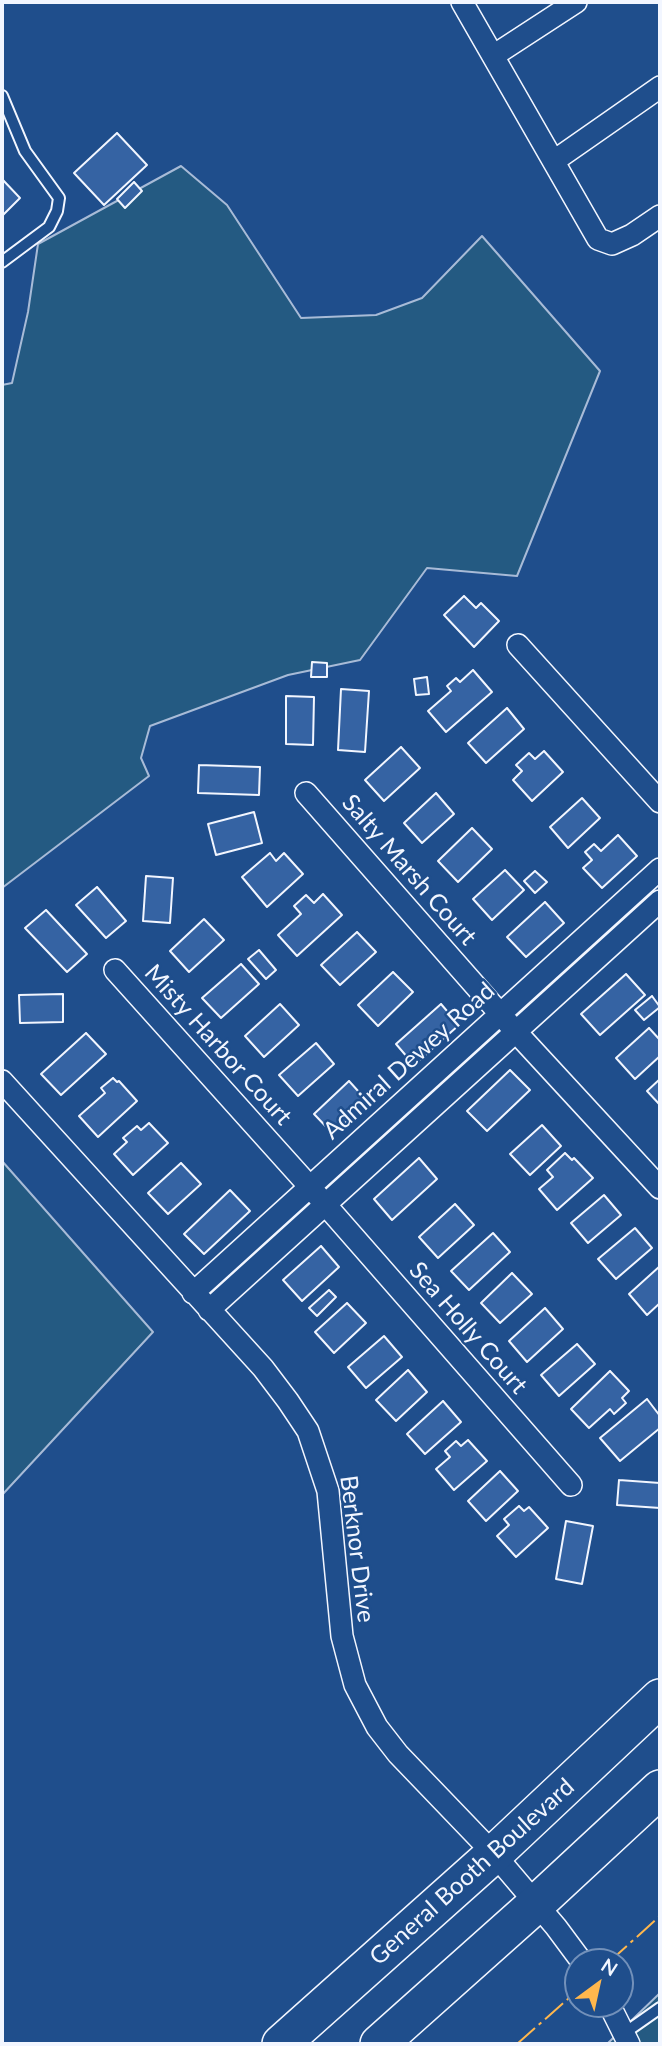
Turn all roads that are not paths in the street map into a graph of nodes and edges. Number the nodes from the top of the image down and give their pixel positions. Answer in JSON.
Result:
{"nodes":[{"id":1,"x":462,"y":2,"type":"edge"},
{"id":2,"x":576,"y":2,"type":"edge"},
{"id":3,"x":493,"y":56,"type":"junction"},
{"id":4,"x":660,"y":87,"type":"edge"},
{"id":5,"x":3,"y":102,"type":"edge"},
{"id":6,"x":554,"y":161,"type":"junction"},
{"id":7,"x":660,"y":216,"type":"edge"},
{"id":8,"x":2,"y":262,"type":"edge"},
{"id":9,"x":518,"y":645,"type":"dead end"},
{"id":10,"x":306,"y":793,"type":"dead end"},
{"id":11,"x":660,"y":802,"type":"edge"},
{"id":12,"x":660,"y":869,"type":"edge"},
{"id":13,"x":660,"y":901,"type":"edge"},
{"id":14,"x":115,"y":970,"type":"dead end"},
{"id":15,"x":500,"y":1014,"type":"junction"},
{"id":16,"x":516,"y":1032,"type":"junction"},
{"id":17,"x":2,"y":1081,"type":"edge"},
{"id":18,"x":310,"y":1187,"type":"junction"},
{"id":19,"x":660,"y":1188,"type":"edge"},
{"id":20,"x":326,"y":1205,"type":"junction"},
{"id":21,"x":193,"y":1293,"type":"junction"},
{"id":22,"x":209,"y":1310,"type":"junction"},
{"id":23,"x":571,"y":1485,"type":"dead end"},
{"id":24,"x":660,"y":1698,"type":"edge"},
{"id":25,"x":660,"y":1789,"type":"edge"},
{"id":26,"x":494,"y":1854,"type":"junction"},
{"id":27,"x":536,"y":1904,"type":"junction"},
{"id":28,"x":571,"y":1948,"type":"edge"},
{"id":29,"x":660,"y":2008,"type":"edge"},
{"id":30,"x":616,"y":2018,"type":"edge"},
{"id":31,"x":626,"y":2039,"type":"edge"},
{"id":32,"x":281,"y":2044,"type":"edge"},
{"id":33,"x":379,"y":2044,"type":"edge"}],
"edges":[{"from":1,"to":3,"type":"street"},
{"from":2,"to":3,"type":"street"},
{"from":3,"to":6,"type":"street"},
{"from":4,"to":6,"type":"street"},
{"from":5,"to":8,"type":"lane"},
{"from":6,"to":7,"type":"street"},
{"from":9,"to":11,"type":"street"},
{"from":10,"to":15,"type":"street","name":"Salty Marsh Court"},
{"from":12,"to":15,"type":"street","name":"Admiral Dewey Road"},
{"from":13,"to":16,"type":"street","name":"Admiral Dewey Road"},
{"from":14,"to":18,"type":"street","name":"Misty Harbor Court"},
{"from":15,"to":16,"type":"street","name":"Salty Marsh Court"},
{"from":15,"to":18,"type":"street","name":"Admiral Dewey Road"},
{"from":16,"to":19,"type":"street","name":"Salty Marsh Court"},
{"from":16,"to":20,"type":"street","name":"Admiral Dewey Road"},
{"from":17,"to":21,"type":"street","name":"Berknor Drive"},
{"from":18,"to":20,"type":"street","name":"Misty Harbor Court"},
{"from":18,"to":21,"type":"street","name":"Admiral Dewey Road"},
{"from":20,"to":22,"type":"street","name":"Admiral Dewey Road"},
{"from":20,"to":23,"type":"street","name":"Sea Holly Court"},
{"from":21,"to":22,"type":"street","name":"Berknor Drive"},
{"from":22,"to":26,"type":"street","name":"Berknor Drive"},
{"from":24,"to":26,"type":"highway","name":"General Booth Boulevard"},
{"from":25,"to":27,"type":"highway"},
{"from":26,"to":27,"type":"street","name":"Berknor Drive"},
{"from":26,"to":32,"type":"highway","name":"General Booth Boulevard"},
{"from":27,"to":28,"type":"street","name":"Berknor Drive"},
{"from":27,"to":33,"type":"highway"},
{"from":29,"to":31,"type":"lane"},
{"from":30,"to":31,"type":"street"}]}
